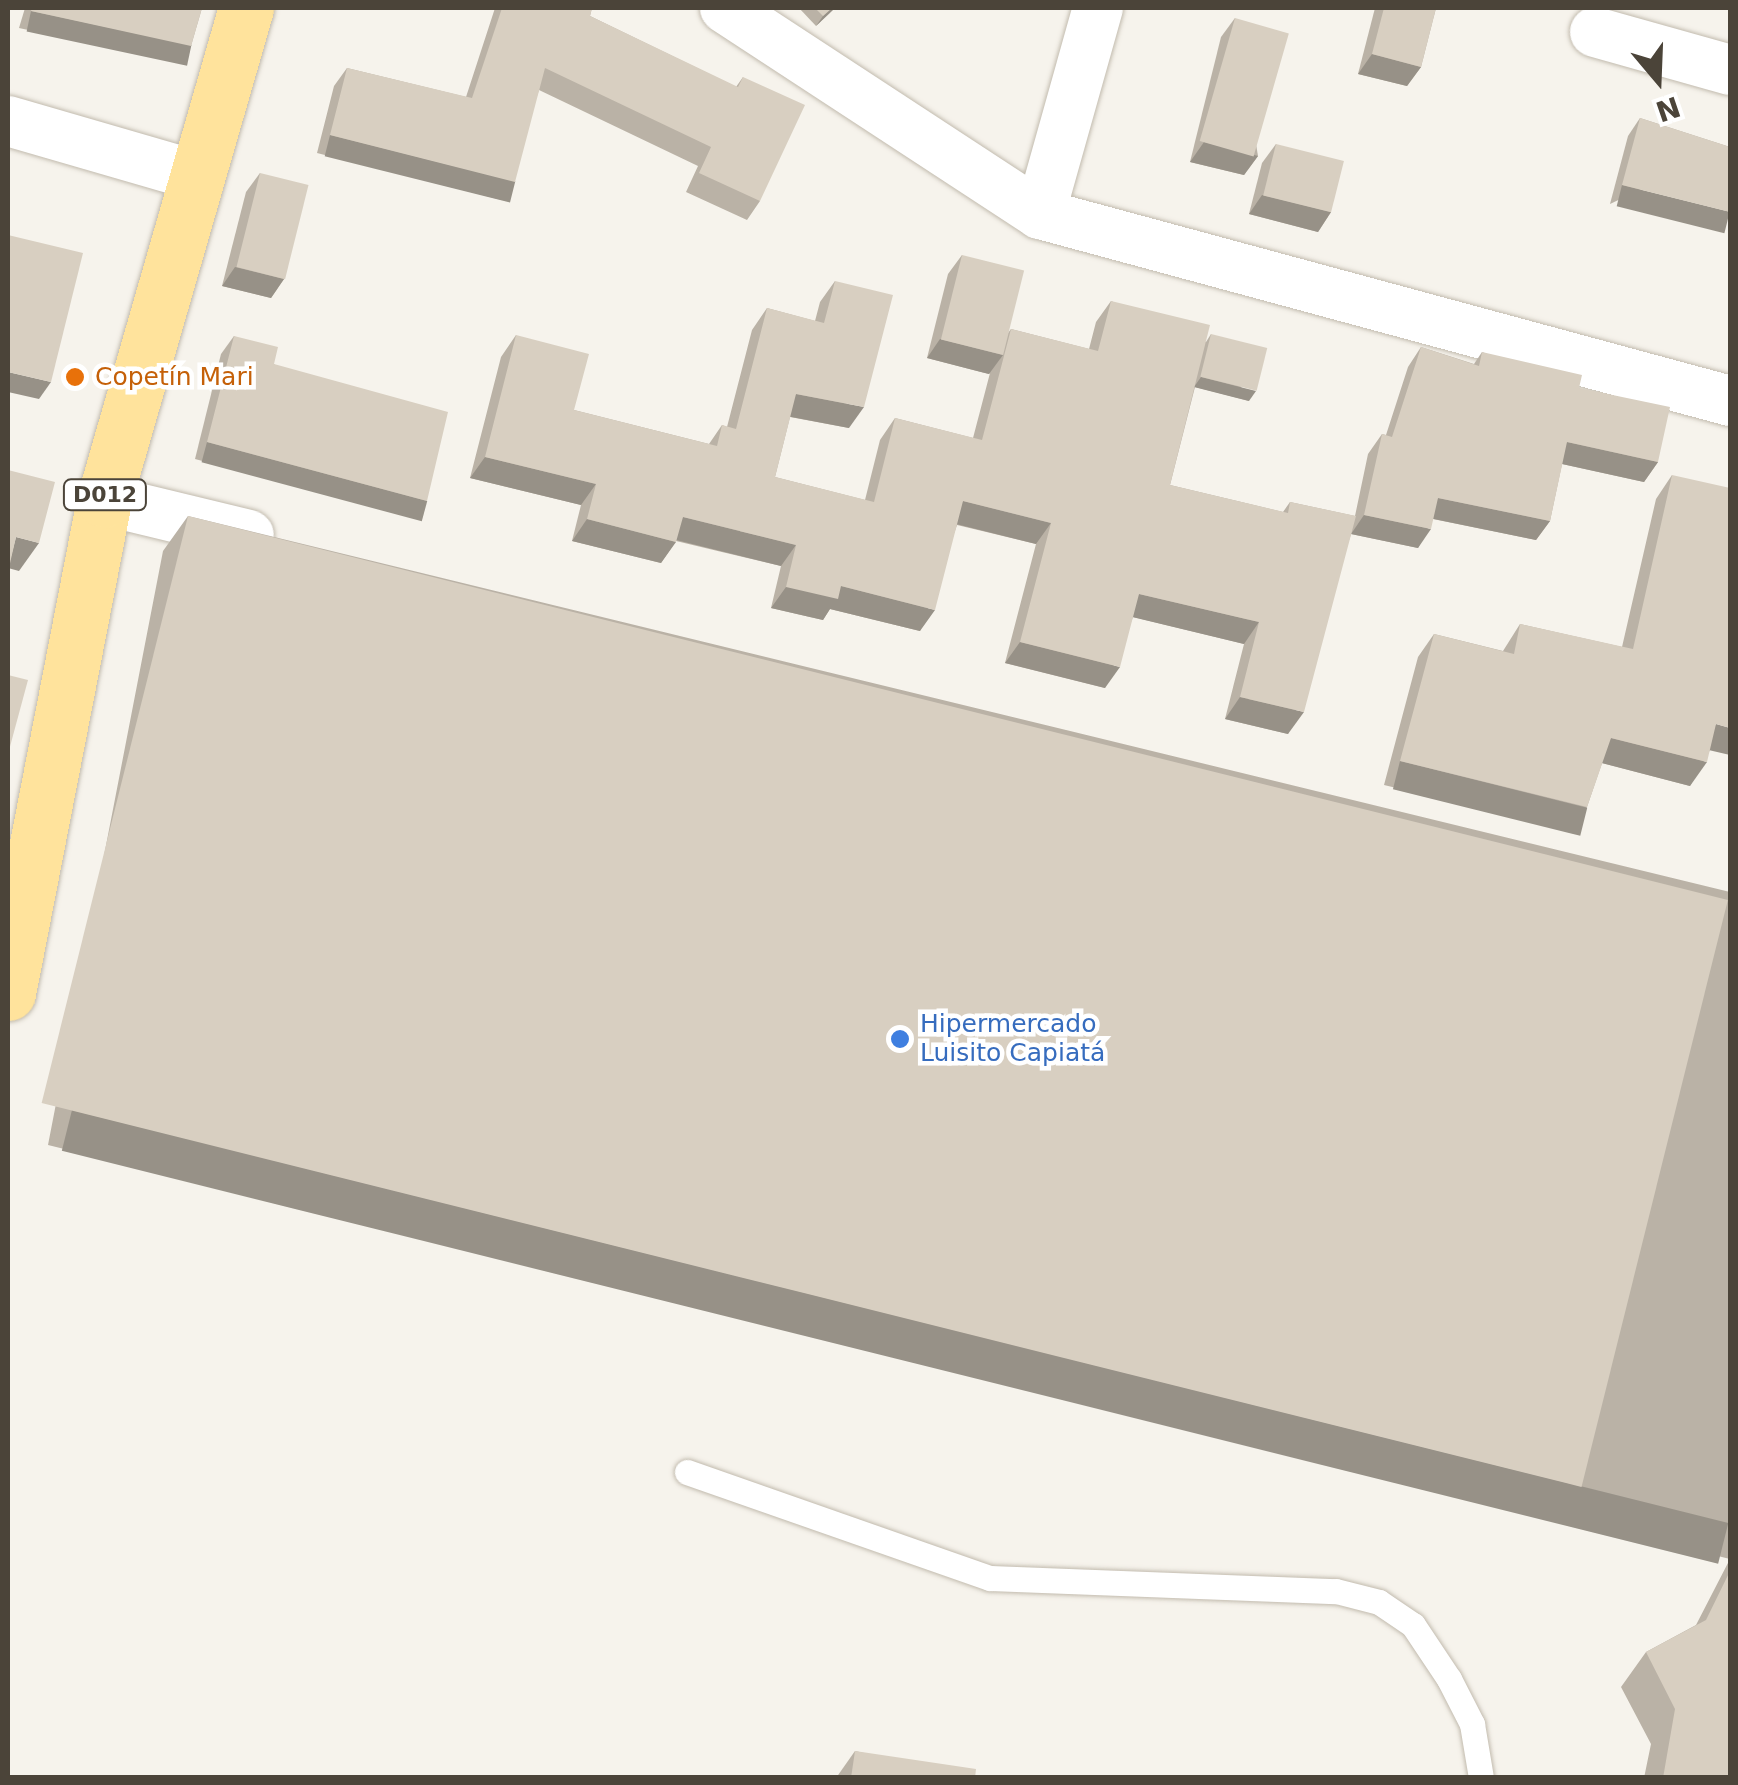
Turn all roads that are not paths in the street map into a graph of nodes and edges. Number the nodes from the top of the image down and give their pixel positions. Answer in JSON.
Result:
{"nodes":[{"id":1,"x":246,"y":8,"type":"edge"},
{"id":2,"x":725,"y":8,"type":"edge"},
{"id":3,"x":1098,"y":8,"type":"edge"},
{"id":4,"x":1596,"y":32,"type":"dead end"},
{"id":5,"x":1730,"y":70,"type":"edge"},
{"id":6,"x":8,"y":121,"type":"edge"},
{"id":7,"x":194,"y":175,"type":"junction"},
{"id":8,"x":1040,"y":214,"type":"junction"},
{"id":9,"x":1730,"y":402,"type":"edge"},
{"id":10,"x":104,"y":500,"type":"junction"},
{"id":11,"x":294,"y":546,"type":"edge"},
{"id":12,"x":8,"y":993,"type":"edge"},
{"id":13,"x":687,"y":1472,"type":"dead end"},
{"id":14,"x":1481,"y":1778,"type":"edge"}],
"edges":[{"from":1,"to":7,"type":"main road","number":"D012"},
{"from":2,"to":8,"type":"street"},
{"from":3,"to":8,"type":"street"},
{"from":4,"to":5,"type":"street"},
{"from":6,"to":7,"type":"street"},
{"from":7,"to":10,"type":"main road","number":"D012"},
{"from":8,"to":9,"type":"street"},
{"from":10,"to":11,"type":"street"},
{"from":10,"to":12,"type":"main road","number":"D012"},
{"from":13,"to":14,"type":"lane"}]}
